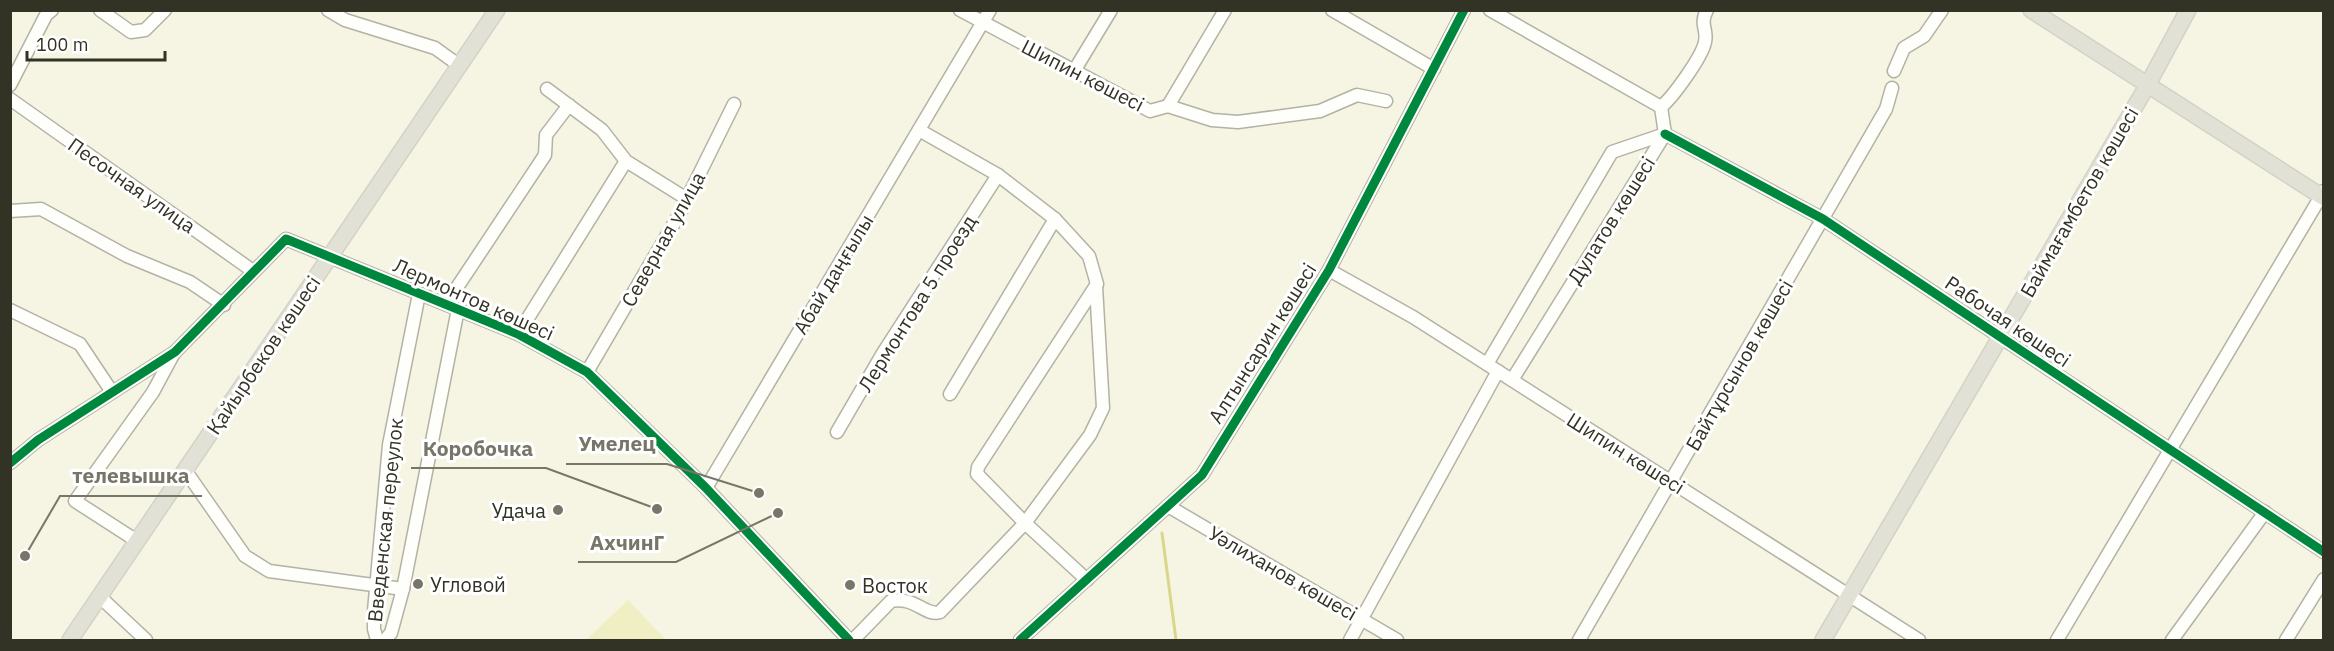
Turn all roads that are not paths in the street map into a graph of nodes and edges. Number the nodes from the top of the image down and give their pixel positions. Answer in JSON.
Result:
{"nodes":[{"id":1,"x":52,"y":10,"type":"edge"},
{"id":2,"x":100,"y":10,"type":"edge"},
{"id":3,"x":165,"y":10,"type":"edge"},
{"id":4,"x":328,"y":10,"type":"edge"},
{"id":5,"x":497,"y":10,"type":"edge"},
{"id":6,"x":960,"y":10,"type":"edge"},
{"id":7,"x":990,"y":10,"type":"edge"},
{"id":8,"x":1111,"y":10,"type":"edge"},
{"id":9,"x":1225,"y":10,"type":"edge"},
{"id":10,"x":1332,"y":10,"type":"edge"},
{"id":11,"x":1464,"y":10,"type":"edge"},
{"id":12,"x":1490,"y":10,"type":"edge"},
{"id":13,"x":1707,"y":10,"type":"edge"},
{"id":14,"x":1942,"y":10,"type":"edge"},
{"id":15,"x":2031,"y":10,"type":"edge"},
{"id":16,"x":2188,"y":10,"type":"edge"},
{"id":17,"x":982,"y":23,"type":"junction"},
{"id":18,"x":460,"y":66,"type":"junction"},
{"id":19,"x":1434,"y":69,"type":"junction"},
{"id":20,"x":1074,"y":71,"type":"junction"},
{"id":21,"x":1894,"y":71,"type":"dead end"},
{"id":22,"x":10,"y":86,"type":"edge"},
{"id":23,"x":2146,"y":86,"type":"junction"},
{"id":24,"x":1892,"y":88,"type":"dead end"},
{"id":25,"x":547,"y":89,"type":"dead end"},
{"id":26,"x":10,"y":99,"type":"edge"},
{"id":27,"x":1386,"y":101,"type":"dead end"},
{"id":28,"x":734,"y":104,"type":"dead end"},
{"id":29,"x":568,"y":105,"type":"junction"},
{"id":30,"x":1168,"y":106,"type":"junction"},
{"id":31,"x":1663,"y":121,"type":"junction"},
{"id":32,"x":919,"y":130,"type":"junction"},
{"id":33,"x":626,"y":161,"type":"junction"},
{"id":34,"x":998,"y":175,"type":"junction"},
{"id":35,"x":2322,"y":195,"type":"edge"},
{"id":36,"x":687,"y":199,"type":"junction"},
{"id":37,"x":10,"y":211,"type":"edge"},
{"id":38,"x":1055,"y":219,"type":"junction"},
{"id":39,"x":1823,"y":219,"type":"junction"},
{"id":40,"x":331,"y":256,"type":"junction"},
{"id":41,"x":1329,"y":270,"type":"junction"},
{"id":42,"x":253,"y":272,"type":"junction"},
{"id":43,"x":1096,"y":285,"type":"junction"},
{"id":44,"x":419,"y":294,"type":"junction"},
{"id":45,"x":224,"y":305,"type":"junction"},
{"id":46,"x":452,"y":307,"type":"junction"},
{"id":47,"x":10,"y":310,"type":"edge"},
{"id":48,"x":518,"y":334,"type":"junction"},
{"id":49,"x":1999,"y":337,"type":"junction"},
{"id":50,"x":175,"y":352,"type":"junction"},
{"id":51,"x":1492,"y":368,"type":"junction"},
{"id":52,"x":587,"y":372,"type":"junction"},
{"id":53,"x":1512,"y":380,"type":"junction"},
{"id":54,"x":112,"y":392,"type":"junction"},
{"id":55,"x":950,"y":394,"type":"dead end"},
{"id":56,"x":837,"y":432,"type":"dead end"},
{"id":57,"x":2171,"y":451,"type":"junction"},
{"id":58,"x":10,"y":463,"type":"edge"},
{"id":59,"x":185,"y":470,"type":"junction"},
{"id":60,"x":1671,"y":482,"type":"junction"},
{"id":61,"x":706,"y":488,"type":"junction"},
{"id":62,"x":1168,"y":506,"type":"junction"},
{"id":63,"x":2265,"y":512,"type":"junction"},
{"id":64,"x":1025,"y":523,"type":"junction"},
{"id":65,"x":137,"y":541,"type":"junction"},
{"id":66,"x":2324,"y":552,"type":"edge"},
{"id":67,"x":2324,"y":579,"type":"edge"},
{"id":68,"x":1087,"y":580,"type":"junction"},
{"id":69,"x":376,"y":585,"type":"junction"},
{"id":70,"x":403,"y":590,"type":"junction"},
{"id":71,"x":1850,"y":595,"type":"junction"},
{"id":72,"x":99,"y":596,"type":"junction"},
{"id":73,"x":1362,"y":619,"type":"junction"},
{"id":74,"x":70,"y":640,"type":"edge"},
{"id":75,"x":146,"y":640,"type":"edge"},
{"id":76,"x":377,"y":640,"type":"edge"},
{"id":77,"x":385,"y":640,"type":"edge"},
{"id":78,"x":851,"y":640,"type":"edge"},
{"id":79,"x":1020,"y":640,"type":"edge"},
{"id":80,"x":1350,"y":640,"type":"edge"},
{"id":81,"x":1397,"y":640,"type":"edge"},
{"id":82,"x":1580,"y":640,"type":"edge"},
{"id":83,"x":1823,"y":640,"type":"edge"},
{"id":84,"x":1919,"y":640,"type":"edge"},
{"id":85,"x":2057,"y":640,"type":"edge"},
{"id":86,"x":2172,"y":640,"type":"edge"},
{"id":87,"x":2286,"y":640,"type":"edge"}],
"edges":[{"from":1,"to":22,"type":"street"},
{"from":2,"to":3,"type":"street"},
{"from":4,"to":18,"type":"street"},
{"from":5,"to":18,"type":"main road","name":"Қайырбеков көшесі"},
{"from":6,"to":17,"type":"street","name":"Шипин көшесі"},
{"from":7,"to":17,"type":"street","name":"Абай даңғылы"},
{"from":8,"to":20,"type":"street"},
{"from":9,"to":30,"type":"street"},
{"from":10,"to":19,"type":"street"},
{"from":11,"to":19,"type":"street","name":"Алтынсарин көшесі"},
{"from":12,"to":31,"type":"street","name":"Рабочая көшесі"},
{"from":13,"to":31,"type":"street","name":"Дулатов көшесі"},
{"from":14,"to":21,"type":"street"},
{"from":15,"to":23,"type":"main road"},
{"from":16,"to":23,"type":"main road","name":"Баймағамбетов көшесі"},
{"from":17,"to":20,"type":"street","name":"Шипин көшесі"},
{"from":17,"to":32,"type":"street","name":"Абай даңғылы"},
{"from":18,"to":40,"type":"main road","name":"Қайырбеков көшесі"},
{"from":19,"to":41,"type":"street","name":"Алтынсарин көшесі"},
{"from":20,"to":30,"type":"street","name":"Шипин көшесі"},
{"from":23,"to":35,"type":"main road"},
{"from":23,"to":49,"type":"main road","name":"Баймағамбетов көшесі"},
{"from":24,"to":39,"type":"street","name":"Байтұрсынов көшесі"},
{"from":25,"to":29,"type":"street"},
{"from":26,"to":42,"type":"street","name":"Песочная улица"},
{"from":27,"to":30,"type":"street","name":"Шипин көшесі"},
{"from":28,"to":36,"type":"street","name":"Северная улица"},
{"from":29,"to":33,"type":"street"},
{"from":29,"to":46,"type":"street"},
{"from":31,"to":39,"type":"street","name":"Рабочая көшесі"},
{"from":31,"to":51,"type":"street","name":"Дулатов көшесі"},
{"from":31,"to":53,"type":"street","name":"Дулатов көшесі"},
{"from":32,"to":34,"type":"street"},
{"from":32,"to":61,"type":"street","name":"Абай даңғылы"},
{"from":33,"to":36,"type":"street"},
{"from":33,"to":48,"type":"street"},
{"from":34,"to":38,"type":"street"},
{"from":34,"to":56,"type":"street","name":"Лермонтова 5 проезд"},
{"from":35,"to":57,"type":"street"},
{"from":36,"to":52,"type":"street","name":"Северная улица"},
{"from":37,"to":45,"type":"street"},
{"from":38,"to":43,"type":"street"},
{"from":38,"to":55,"type":"street"},
{"from":39,"to":49,"type":"street","name":"Рабочая көшесі"},
{"from":39,"to":60,"type":"street","name":"Байтұрсынов көшесі"},
{"from":40,"to":42,"type":"street","name":"Лермонтов көшесі"},
{"from":40,"to":44,"type":"street","name":"Лермонтов көшесі"},
{"from":40,"to":59,"type":"main road","name":"Қайырбеков көшесі"},
{"from":41,"to":51,"type":"street","name":"Шипин көшесі"},
{"from":41,"to":62,"type":"street","name":"Алтынсарин көшесі"},
{"from":42,"to":45,"type":"street"},
{"from":43,"to":64,"type":"street"},
{"from":43,"to":64,"type":"street"},
{"from":44,"to":46,"type":"street","name":"Лермонтов көшесі"},
{"from":44,"to":69,"type":"street","name":"Введенская переулок"},
{"from":45,"to":50,"type":"street"},
{"from":46,"to":48,"type":"street","name":"Лермонтов көшесі"},
{"from":46,"to":70,"type":"street"},
{"from":47,"to":54,"type":"street"},
{"from":48,"to":52,"type":"street","name":"Лермонтов көшесі"},
{"from":49,"to":57,"type":"street","name":"Рабочая көшесі"},
{"from":49,"to":71,"type":"main road","name":"Баймағамбетов көшесі"},
{"from":50,"to":54,"type":"street"},
{"from":50,"to":65,"type":"street"},
{"from":51,"to":53,"type":"street","name":"Шипин көшесі"},
{"from":51,"to":73,"type":"street","name":"Дулатов көшесі"},
{"from":52,"to":61,"type":"street","name":"Лермонтов көшесі"},
{"from":53,"to":60,"type":"street","name":"Шипин көшесі"},
{"from":54,"to":58,"type":"street"},
{"from":57,"to":63,"type":"street","name":"Рабочая көшесі"},
{"from":57,"to":85,"type":"street"},
{"from":59,"to":65,"type":"main road","name":"Қайырбеков көшесі"},
{"from":59,"to":69,"type":"street"},
{"from":60,"to":71,"type":"street","name":"Шипин көшесі"},
{"from":60,"to":82,"type":"street","name":"Байтұрсынов көшесі"},
{"from":61,"to":78,"type":"street","name":"Лермонтов көшесі"},
{"from":62,"to":68,"type":"street","name":"Алтынсарин көшесі"},
{"from":62,"to":73,"type":"street","name":"Уәлиханов көшесі"},
{"from":63,"to":66,"type":"street","name":"Рабочая көшесі"},
{"from":63,"to":86,"type":"street"},
{"from":64,"to":68,"type":"street"},
{"from":64,"to":78,"type":"street"},
{"from":65,"to":72,"type":"main road","name":"Қайырбеков көшесі"},
{"from":67,"to":87,"type":"street"},
{"from":68,"to":79,"type":"street","name":"Алтынсарин көшесі"},
{"from":69,"to":70,"type":"street"},
{"from":69,"to":76,"type":"street","name":"Введенская переулок"},
{"from":70,"to":77,"type":"street"},
{"from":71,"to":83,"type":"main road","name":"Баймағамбетов көшесі"},
{"from":71,"to":84,"type":"street","name":"Шипин көшесі"},
{"from":72,"to":74,"type":"main road","name":"Қайырбеков көшесі"},
{"from":72,"to":75,"type":"street"},
{"from":73,"to":80,"type":"street","name":"Дулатов көшесі"},
{"from":73,"to":81,"type":"street","name":"Уәлиханов көшесі"}]}
